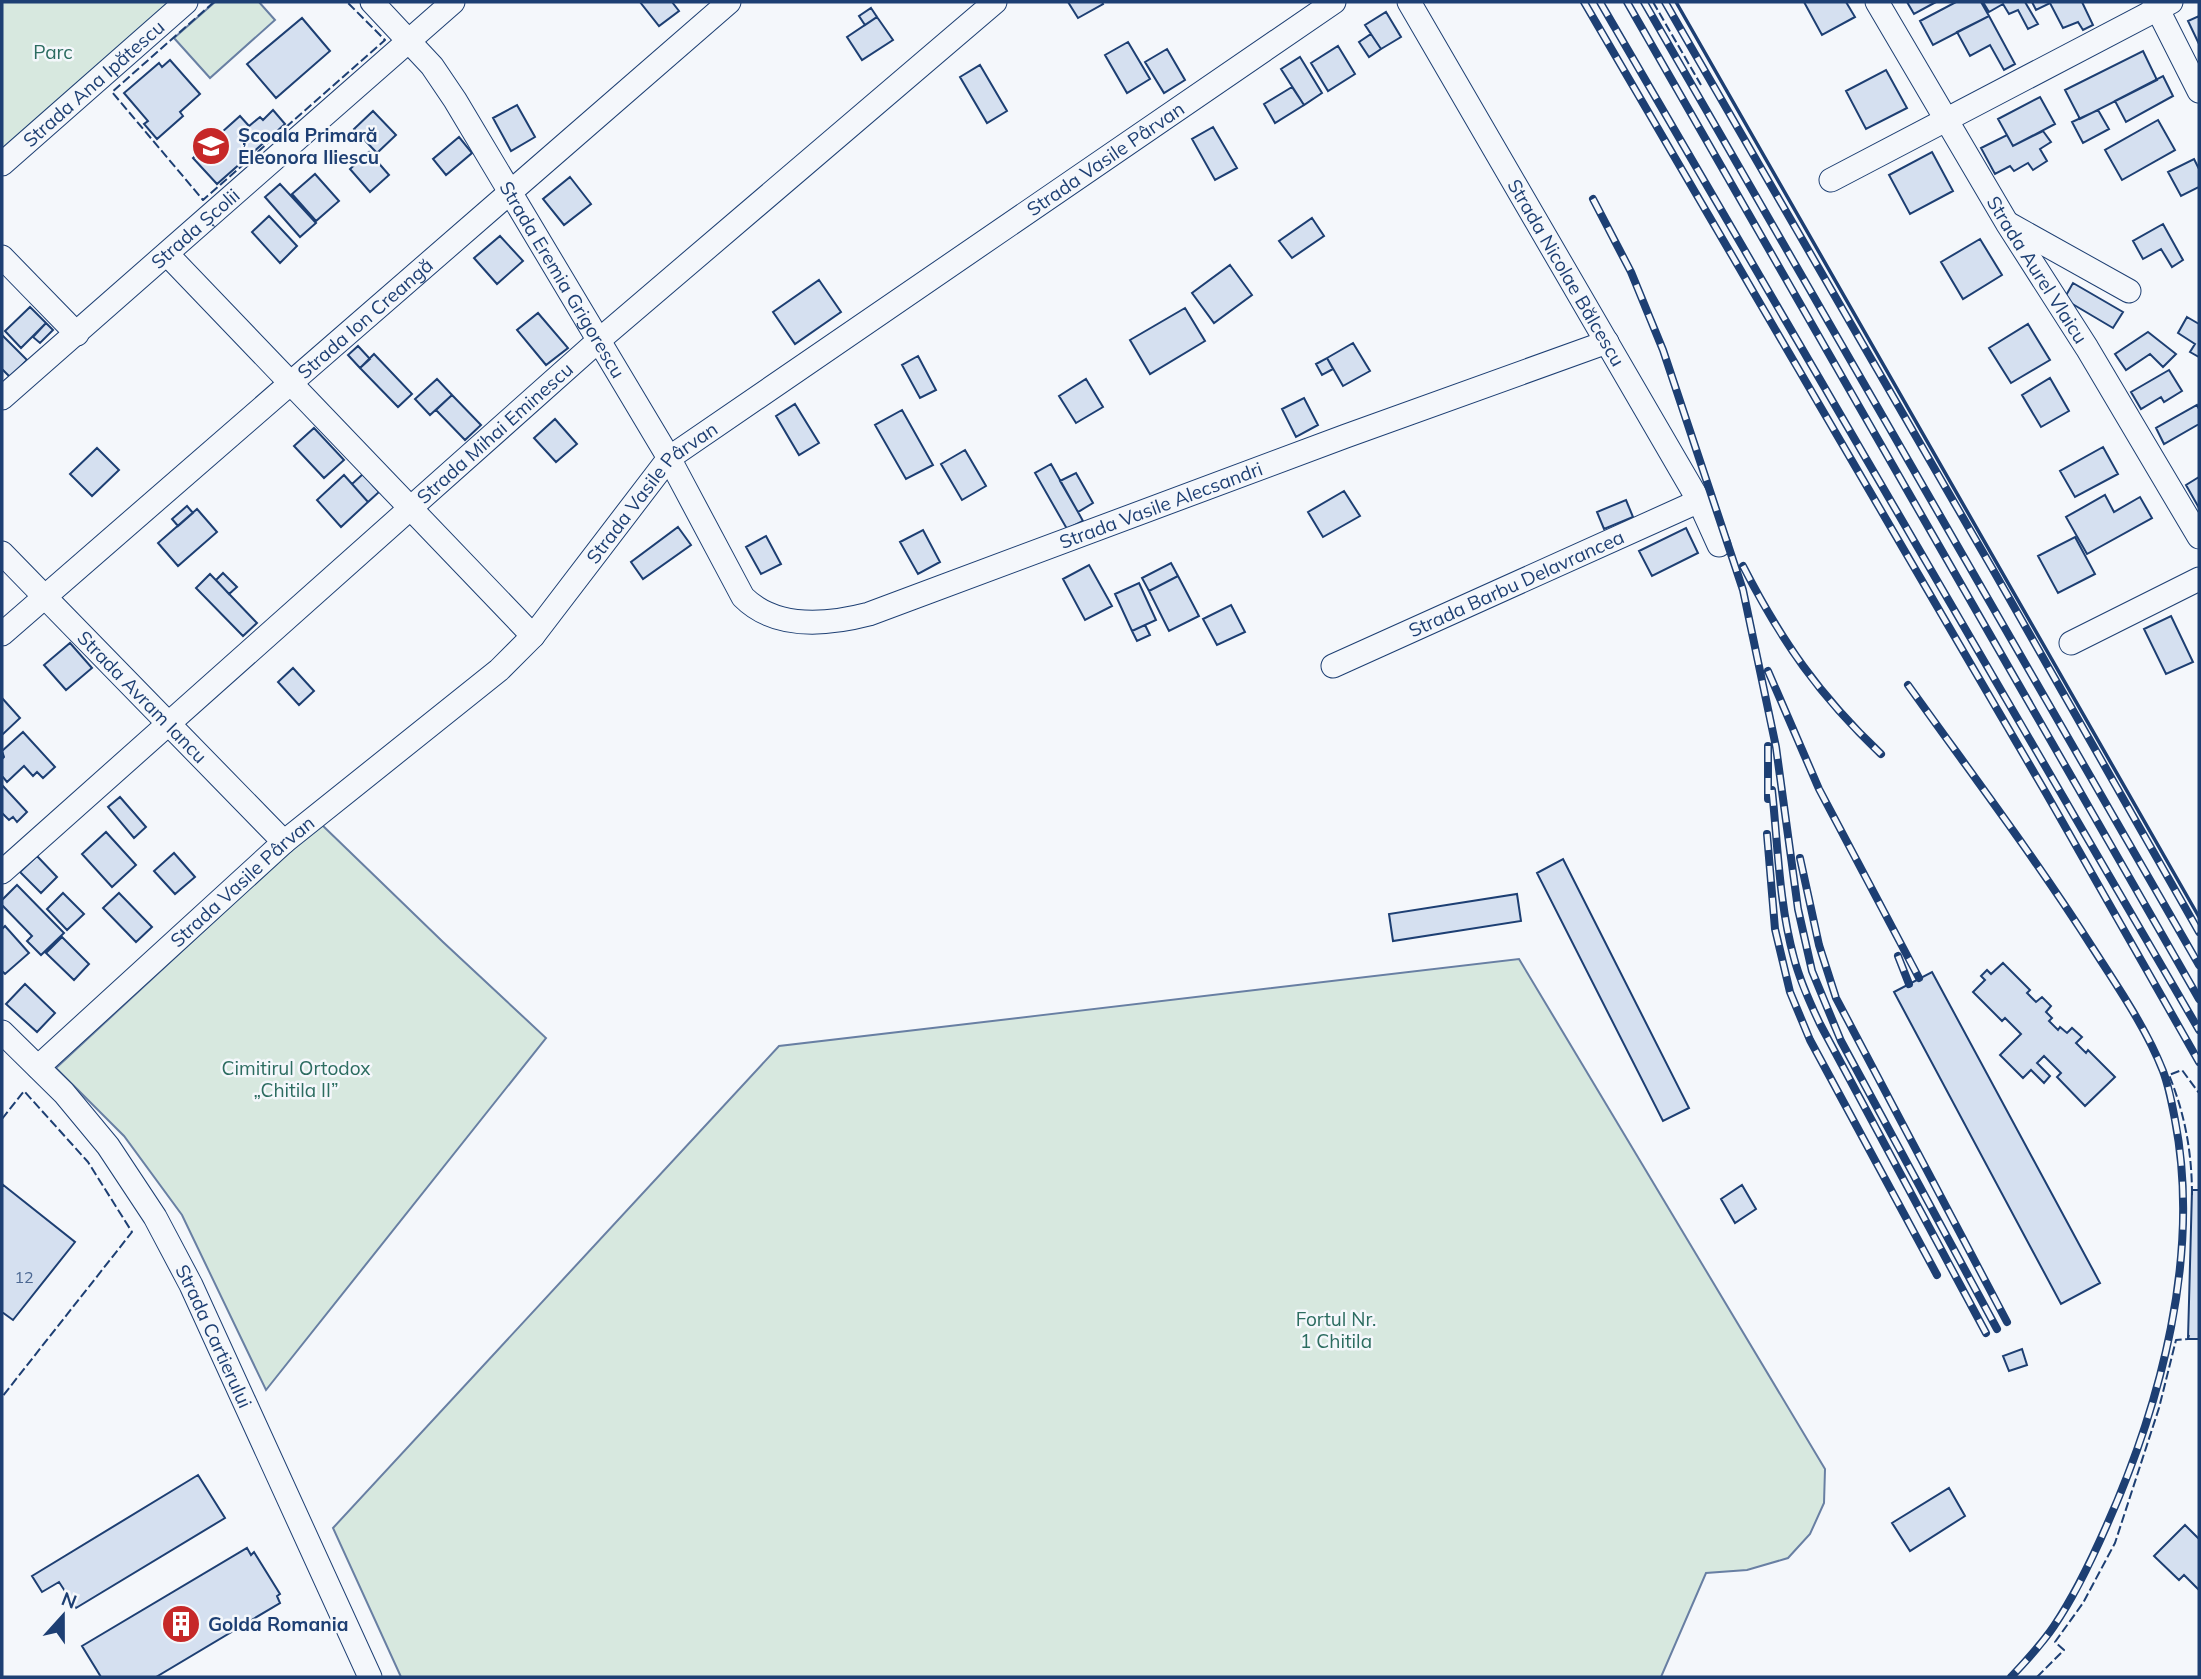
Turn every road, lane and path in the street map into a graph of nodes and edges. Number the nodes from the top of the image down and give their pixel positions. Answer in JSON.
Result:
{"nodes":[{"id":1,"x":186,"y":2,"type":"edge"},
{"id":2,"x":372,"y":2,"type":"edge"},
{"id":3,"x":453,"y":2,"type":"edge"},
{"id":4,"x":729,"y":2,"type":"edge"},
{"id":5,"x":995,"y":2,"type":"edge"},
{"id":6,"x":1335,"y":2,"type":"edge"},
{"id":7,"x":1409,"y":2,"type":"edge"},
{"id":8,"x":1877,"y":2,"type":"edge"},
{"id":9,"x":2160,"y":4,"type":"edge"},
{"id":10,"x":410,"y":40,"type":"junction"},
{"id":11,"x":2199,"y":92,"type":"edge"},
{"id":12,"x":1945,"y":120,"type":"junction"},
{"id":13,"x":2,"y":164,"type":"edge"},
{"id":14,"x":1831,"y":180,"type":"dead end"},
{"id":15,"x":508,"y":192,"type":"junction"},
{"id":16,"x":2007,"y":223,"type":"junction"},
{"id":17,"x":167,"y":254,"type":"junction"},
{"id":18,"x":2,"y":257,"type":"edge"},
{"id":19,"x":2129,"y":290,"type":"dead end"},
{"id":20,"x":77,"y":334,"type":"junction"},
{"id":21,"x":598,"y":341,"type":"junction"},
{"id":22,"x":1607,"y":342,"type":"junction"},
{"id":23,"x":291,"y":385,"type":"junction"},
{"id":24,"x":2,"y":398,"type":"edge"},
{"id":25,"x":669,"y":458,"type":"junction"},
{"id":26,"x":1699,"y":501,"type":"junction"},
{"id":27,"x":411,"y":509,"type":"junction"},
{"id":28,"x":2199,"y":537,"type":"edge"},
{"id":29,"x":1718,"y":545,"type":"dead end"},
{"id":30,"x":2,"y":553,"type":"edge"},
{"id":31,"x":730,"y":572,"type":"joint"},
{"id":32,"x":2199,"y":579,"type":"edge"},
{"id":33,"x":45,"y":597,"type":"junction"},
{"id":34,"x":2,"y":634,"type":"edge"},
{"id":35,"x":533,"y":636,"type":"junction"},
{"id":36,"x":2071,"y":643,"type":"dead end"},
{"id":37,"x":1333,"y":666,"type":"dead end"},
{"id":38,"x":169,"y":725,"type":"junction"},
{"id":39,"x":284,"y":842,"type":"junction"},
{"id":40,"x":2,"y":872,"type":"edge"},
{"id":41,"x":2,"y":1032,"type":"edge"},
{"id":42,"x":38,"y":1067,"type":"junction"},
{"id":43,"x":370,"y":1677,"type":"edge"}],
"edges":[{"from":1,"to":13,"type":"street","name":"Strada Ana Ipătescu"},
{"from":2,"to":10,"type":"street","name":"Strada Eremia Grigorescu"},
{"from":3,"to":10,"type":"street","name":"Strada Școlii"},
{"from":4,"to":15,"type":"street","name":"Strada Ion Creangă"},
{"from":5,"to":21,"type":"street","name":"Strada Mihai Eminescu"},
{"from":6,"to":25,"type":"street","name":"Strada Vasile Pârvan"},
{"from":7,"to":22,"type":"street","name":"Strada Nicolae Bălcescu"},
{"from":8,"to":12,"type":"street","name":"Strada Aurel Vlaicu"},
{"from":9,"to":11,"type":"street"},
{"from":9,"to":12,"type":"street"},
{"from":10,"to":15,"type":"street","name":"Strada Eremia Grigorescu"},
{"from":10,"to":17,"type":"street","name":"Strada Școlii"},
{"from":12,"to":14,"type":"street"},
{"from":12,"to":16,"type":"street","name":"Strada Aurel Vlaicu"},
{"from":15,"to":21,"type":"street","name":"Strada Eremia Grigorescu"},
{"from":15,"to":23,"type":"street","name":"Strada Ion Creangă"},
{"from":16,"to":19,"type":"street"},
{"from":16,"to":28,"type":"street","name":"Strada Aurel Vlaicu"},
{"from":17,"to":20,"type":"street","name":"Strada Școlii"},
{"from":17,"to":23,"type":"street"},
{"from":18,"to":20,"type":"street"},
{"from":20,"to":24,"type":"street","name":"Strada Școlii"},
{"from":21,"to":25,"type":"street","name":"Strada Eremia Grigorescu"},
{"from":21,"to":27,"type":"street","name":"Strada Mihai Eminescu"},
{"from":22,"to":26,"type":"street","name":"Strada Nicolae Bălcescu"},
{"from":22,"to":31,"type":"street","name":"Strada Vasile Alecsandri"},
{"from":23,"to":27,"type":"street"},
{"from":23,"to":33,"type":"street","name":"Strada Ion Creangă"},
{"from":25,"to":31,"type":"street","name":"Strada Eremia Grigorescu"},
{"from":25,"to":35,"type":"street","name":"Strada Vasile Pârvan"},
{"from":26,"to":29,"type":"street","name":"Strada Nicolae Bălcescu"},
{"from":26,"to":37,"type":"street","name":"Strada Barbu Delavrancea"},
{"from":27,"to":35,"type":"street"},
{"from":27,"to":38,"type":"street","name":"Strada Mihai Eminescu"},
{"from":30,"to":33,"type":"street","name":"Strada Avram Iancu"},
{"from":32,"to":36,"type":"street"},
{"from":33,"to":34,"type":"street","name":"Strada Ion Creangă"},
{"from":33,"to":38,"type":"street","name":"Strada Avram Iancu"},
{"from":35,"to":39,"type":"street","name":"Strada Vasile Pârvan"},
{"from":38,"to":39,"type":"street","name":"Strada Avram Iancu"},
{"from":38,"to":40,"type":"street","name":"Strada Mihai Eminescu"},
{"from":39,"to":42,"type":"street","name":"Strada Vasile Pârvan"},
{"from":41,"to":42,"type":"street","name":"Strada Cartierului"},
{"from":42,"to":43,"type":"street","name":"Strada Cartierului"}]}
